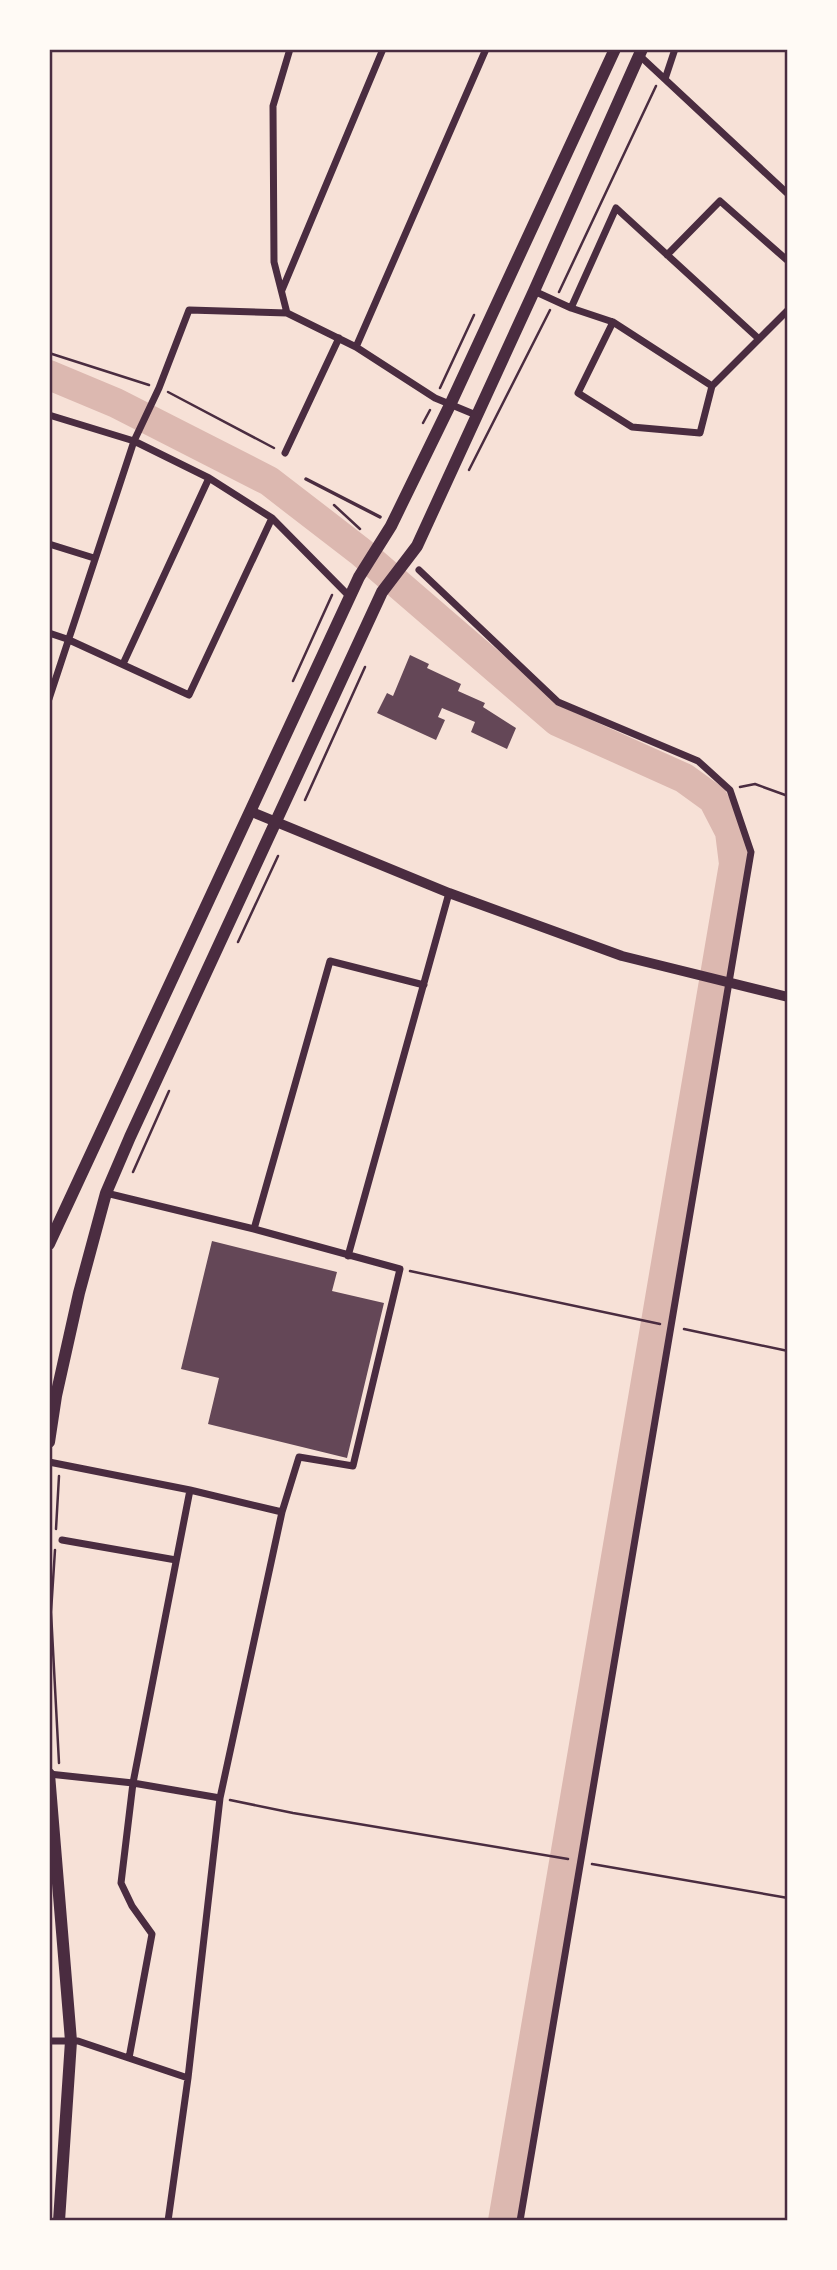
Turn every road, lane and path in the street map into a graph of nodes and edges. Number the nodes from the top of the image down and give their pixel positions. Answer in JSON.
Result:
{"nodes":[{"id":1,"x":290,"y":49,"type":"edge"},
{"id":2,"x":383,"y":49,"type":"edge"},
{"id":3,"x":486,"y":49,"type":"edge"},
{"id":4,"x":615,"y":49,"type":"edge"},
{"id":5,"x":675,"y":49,"type":"edge"},
{"id":6,"x":641,"y":52,"type":"edge"},
{"id":7,"x":665,"y":79,"type":"junction"},
{"id":8,"x":788,"y":194,"type":"edge"},
{"id":9,"x":667,"y":255,"type":"junction"},
{"id":10,"x":788,"y":261,"type":"edge"},
{"id":11,"x":534,"y":291,"type":"junction"},
{"id":12,"x":282,"y":292,"type":"junction"},
{"id":13,"x":571,"y":308,"type":"junction"},
{"id":14,"x":788,"y":310,"type":"edge"},
{"id":15,"x":287,"y":313,"type":"junction"},
{"id":16,"x":613,"y":322,"type":"junction"},
{"id":17,"x":339,"y":338,"type":"junction"},
{"id":18,"x":759,"y":339,"type":"junction"},
{"id":19,"x":356,"y":347,"type":"junction"},
{"id":20,"x":49,"y":353,"type":"edge"},
{"id":21,"x":712,"y":386,"type":"junction"},
{"id":22,"x":159,"y":388,"type":"junction"},
{"id":23,"x":450,"y":405,"type":"junction"},
{"id":24,"x":49,"y":415,"type":"edge"},
{"id":25,"x":477,"y":415,"type":"junction"},
{"id":26,"x":136,"y":437,"type":"junction"},
{"id":27,"x":285,"y":453,"type":"joint"},
{"id":28,"x":209,"y":478,"type":"junction"},
{"id":29,"x":306,"y":480,"type":"dead end"},
{"id":30,"x":380,"y":517,"type":"dead end"},
{"id":31,"x":272,"y":518,"type":"junction"},
{"id":32,"x":49,"y":544,"type":"edge"},
{"id":33,"x":94,"y":558,"type":"junction"},
{"id":34,"x":419,"y":570,"type":"dead end"},
{"id":35,"x":350,"y":597,"type":"junction"},
{"id":36,"x":49,"y":633,"type":"edge"},
{"id":37,"x":68,"y":639,"type":"junction"},
{"id":38,"x":366,"y":663,"type":"dead end"},
{"id":39,"x":123,"y":664,"type":"junction"},
{"id":40,"x":49,"y":699,"type":"edge"},
{"id":41,"x":730,"y":790,"type":"junction"},
{"id":42,"x":788,"y":796,"type":"edge"},
{"id":43,"x":305,"y":800,"type":"dead end"},
{"id":44,"x":252,"y":812,"type":"junction"},
{"id":45,"x":277,"y":822,"type":"junction"},
{"id":46,"x":278,"y":856,"type":"dead end"},
{"id":47,"x":449,"y":892,"type":"junction"},
{"id":48,"x":237,"y":944,"type":"dead end"},
{"id":49,"x":726,"y":982,"type":"junction"},
{"id":50,"x":424,"y":985,"type":"junction"},
{"id":51,"x":788,"y":997,"type":"edge"},
{"id":52,"x":170,"y":1090,"type":"dead end"},
{"id":53,"x":131,"y":1174,"type":"dead end"},
{"id":54,"x":106,"y":1193,"type":"junction"},
{"id":55,"x":254,"y":1229,"type":"junction"},
{"id":56,"x":49,"y":1244,"type":"edge"},
{"id":57,"x":348,"y":1256,"type":"junction"},
{"id":58,"x":400,"y":1269,"type":"junction"},
{"id":59,"x":643,"y":1320,"type":"dead end"},
{"id":60,"x":672,"y":1326,"type":"junction"},
{"id":61,"x":788,"y":1351,"type":"edge"},
{"id":62,"x":49,"y":1442,"type":"edge"},
{"id":63,"x":49,"y":1462,"type":"edge"},
{"id":64,"x":60,"y":1463,"type":"junction"},
{"id":65,"x":190,"y":1490,"type":"junction"},
{"id":66,"x":282,"y":1512,"type":"junction"},
{"id":67,"x":56,"y":1531,"type":"dead end"},
{"id":68,"x":58,"y":1542,"type":"joint"},
{"id":69,"x":176,"y":1560,"type":"junction"},
{"id":70,"x":53,"y":1775,"type":"edge"},
{"id":71,"x":132,"y":1783,"type":"junction"},
{"id":72,"x":220,"y":1798,"type":"junction"},
{"id":73,"x":580,"y":1861,"type":"junction"},
{"id":74,"x":788,"y":1898,"type":"edge"},
{"id":75,"x":49,"y":2041,"type":"edge"},
{"id":76,"x":71,"y":2041,"type":"junction"},
{"id":77,"x":129,"y":2058,"type":"junction"},
{"id":78,"x":188,"y":2078,"type":"junction"},
{"id":79,"x":59,"y":2221,"type":"edge"},
{"id":80,"x":168,"y":2221,"type":"edge"},
{"id":81,"x":520,"y":2221,"type":"edge"}],
"edges":[{"from":1,"to":12,"type":"street"},
{"from":2,"to":12,"type":"street"},
{"from":3,"to":19,"type":"street"},
{"from":4,"to":23,"type":"highway"},
{"from":5,"to":7,"type":"street"},
{"from":6,"to":7,"type":"street"},
{"from":6,"to":11,"type":"highway"},
{"from":7,"to":8,"type":"street"},
{"from":9,"to":10,"type":"street"},
{"from":9,"to":13,"type":"street"},
{"from":9,"to":18,"type":"street"},
{"from":11,"to":13,"type":"street"},
{"from":11,"to":25,"type":"highway"},
{"from":12,"to":15,"type":"street"},
{"from":13,"to":16,"type":"street"},
{"from":14,"to":18,"type":"street"},
{"from":15,"to":17,"type":"street"},
{"from":15,"to":22,"type":"street"},
{"from":16,"to":21,"type":"street"},
{"from":16,"to":21,"type":"street"},
{"from":17,"to":19,"type":"street"},
{"from":17,"to":27,"type":"street"},
{"from":18,"to":21,"type":"street"},
{"from":19,"to":23,"type":"street"},
{"from":20,"to":22,"type":"path"},
{"from":22,"to":26,"type":"street"},
{"from":22,"to":27,"type":"path"},
{"from":23,"to":25,"type":"street"},
{"from":23,"to":35,"type":"highway"},
{"from":24,"to":26,"type":"street"},
{"from":25,"to":45,"type":"highway"},
{"from":26,"to":28,"type":"street"},
{"from":26,"to":33,"type":"street"},
{"from":28,"to":31,"type":"street"},
{"from":28,"to":39,"type":"street"},
{"from":29,"to":30,"type":"lane"},
{"from":31,"to":35,"type":"street"},
{"from":31,"to":39,"type":"street"},
{"from":32,"to":33,"type":"street"},
{"from":33,"to":37,"type":"street"},
{"from":34,"to":41,"type":"street"},
{"from":35,"to":44,"type":"highway"},
{"from":36,"to":37,"type":"street"},
{"from":37,"to":39,"type":"street"},
{"from":37,"to":40,"type":"street"},
{"from":38,"to":43,"type":"path"},
{"from":41,"to":42,"type":"path"},
{"from":41,"to":49,"type":"street"},
{"from":44,"to":45,"type":"main road"},
{"from":44,"to":56,"type":"highway"},
{"from":45,"to":47,"type":"main road"},
{"from":45,"to":54,"type":"highway"},
{"from":46,"to":48,"type":"path"},
{"from":47,"to":49,"type":"main road"},
{"from":47,"to":50,"type":"street"},
{"from":49,"to":51,"type":"main road"},
{"from":49,"to":60,"type":"street"},
{"from":50,"to":55,"type":"street"},
{"from":50,"to":57,"type":"street"},
{"from":52,"to":53,"type":"path"},
{"from":54,"to":55,"type":"street"},
{"from":54,"to":62,"type":"highway"},
{"from":55,"to":57,"type":"street"},
{"from":57,"to":58,"type":"street"},
{"from":58,"to":59,"type":"path"},
{"from":58,"to":66,"type":"street"},
{"from":60,"to":61,"type":"path"},
{"from":60,"to":73,"type":"street"},
{"from":63,"to":64,"type":"street"},
{"from":64,"to":65,"type":"street"},
{"from":64,"to":67,"type":"path"},
{"from":65,"to":66,"type":"street"},
{"from":65,"to":69,"type":"street"},
{"from":66,"to":72,"type":"street"},
{"from":68,"to":69,"type":"street"},
{"from":68,"to":70,"type":"path"},
{"from":69,"to":71,"type":"street"},
{"from":70,"to":71,"type":"street"},
{"from":70,"to":76,"type":"highway"},
{"from":71,"to":72,"type":"street"},
{"from":71,"to":77,"type":"street"},
{"from":72,"to":73,"type":"path"},
{"from":72,"to":78,"type":"street"},
{"from":73,"to":74,"type":"path"},
{"from":73,"to":81,"type":"street"},
{"from":75,"to":76,"type":"street"},
{"from":76,"to":77,"type":"street"},
{"from":76,"to":79,"type":"highway"},
{"from":77,"to":78,"type":"street"},
{"from":78,"to":80,"type":"street"}]}
